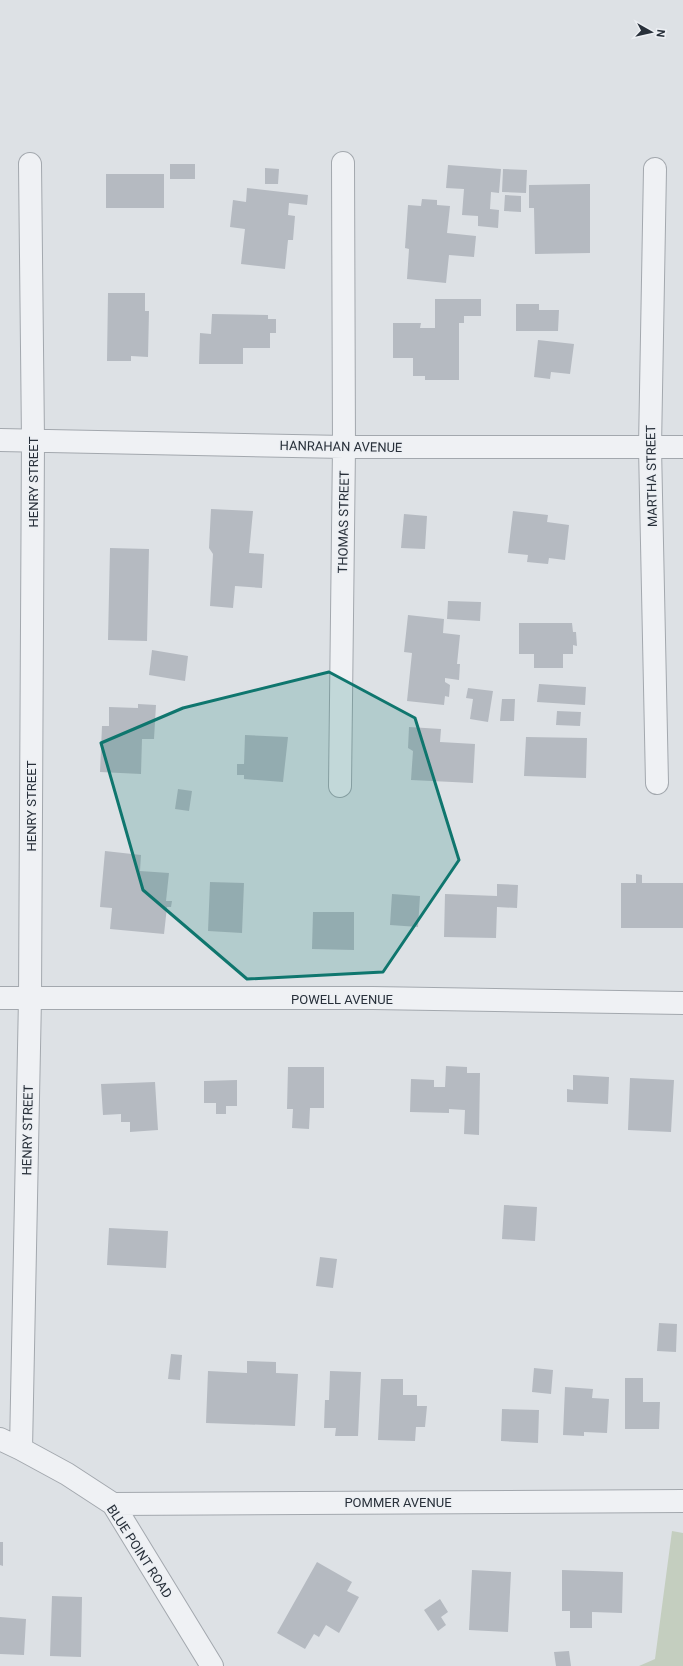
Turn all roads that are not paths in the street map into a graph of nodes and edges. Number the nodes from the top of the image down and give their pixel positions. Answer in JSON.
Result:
{"nodes":[{"id":1,"x":343,"y":163,"type":"dead end"},
{"id":2,"x":30,"y":164,"type":"dead end"},
{"id":3,"x":655,"y":169,"type":"dead end"},
{"id":4,"x":0,"y":440,"type":"edge"},
{"id":5,"x":33,"y":440,"type":"junction"},
{"id":6,"x":344,"y":447,"type":"junction"},
{"id":7,"x":650,"y":447,"type":"junction"},
{"id":8,"x":683,"y":447,"type":"edge"},
{"id":9,"x":657,"y":783,"type":"dead end"},
{"id":10,"x":340,"y":786,"type":"dead end"},
{"id":11,"x":0,"y":998,"type":"edge"},
{"id":12,"x":30,"y":998,"type":"junction"},
{"id":13,"x":683,"y":1003,"type":"edge"},
{"id":14,"x":0,"y":1439,"type":"edge"},
{"id":15,"x":21,"y":1449,"type":"junction"},
{"id":16,"x":683,"y":1501,"type":"edge"},
{"id":17,"x":113,"y":1504,"type":"junction"},
{"id":18,"x":212,"y":1666,"type":"edge"}],
"edges":[{"from":1,"to":6,"type":"street","name":"THOMAS STREET"},
{"from":2,"to":5,"type":"street","name":"HENRY STREET"},
{"from":3,"to":7,"type":"street","name":"MARTHA STREET"},
{"from":4,"to":5,"type":"street","name":"HANRAHAN AVENUE"},
{"from":5,"to":6,"type":"street","name":"HANRAHAN AVENUE"},
{"from":5,"to":12,"type":"street","name":"HENRY STREET"},
{"from":6,"to":7,"type":"street","name":"HANRAHAN AVENUE"},
{"from":6,"to":10,"type":"street","name":"THOMAS STREET"},
{"from":7,"to":8,"type":"street","name":"HANRAHAN AVENUE"},
{"from":7,"to":9,"type":"street","name":"MARTHA STREET"},
{"from":11,"to":12,"type":"street","name":"POWELL AVENUE"},
{"from":12,"to":13,"type":"street","name":"POWELL AVENUE"},
{"from":12,"to":15,"type":"street","name":"HENRY STREET"},
{"from":14,"to":15,"type":"street","name":"BLUE POINT ROAD"},
{"from":15,"to":17,"type":"street","name":"BLUE POINT ROAD"},
{"from":16,"to":17,"type":"street","name":"POMMER AVENUE"},
{"from":17,"to":18,"type":"street","name":"BLUE POINT ROAD"}]}
